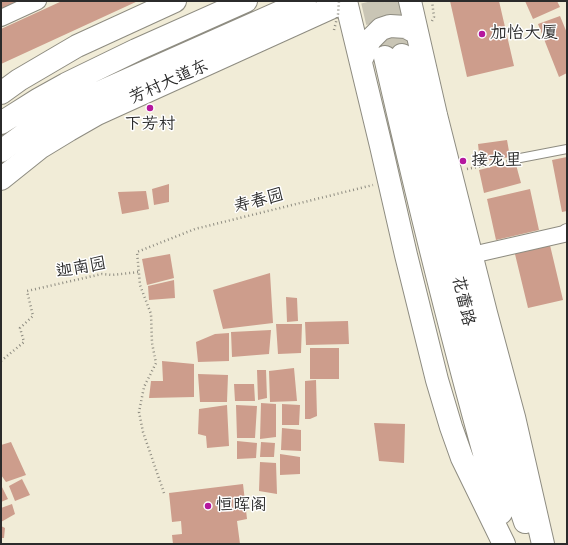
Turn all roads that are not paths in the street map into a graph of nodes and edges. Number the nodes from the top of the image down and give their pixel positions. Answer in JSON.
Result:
{"nodes":[{"id":1,"x":38,"y":1,"type":"edge"},
{"id":2,"x":175,"y":1,"type":"edge"},
{"id":3,"x":246,"y":1,"type":"edge"},
{"id":4,"x":305,"y":1,"type":"edge"},
{"id":5,"x":346,"y":1,"type":"edge"},
{"id":6,"x":410,"y":1,"type":"edge"},
{"id":7,"x":147,"y":7,"type":"edge"},
{"id":8,"x":1,"y":18,"type":"edge"},
{"id":9,"x":424,"y":27,"type":"junction"},
{"id":10,"x":361,"y":61,"type":"junction"},
{"id":11,"x":1,"y":93,"type":"edge"},
{"id":12,"x":1,"y":123,"type":"edge"},
{"id":13,"x":567,"y":150,"type":"edge"},
{"id":14,"x":1,"y":151,"type":"edge"},
{"id":15,"x":515,"y":159,"type":"road end"},
{"id":16,"x":1,"y":179,"type":"edge"},
{"id":17,"x":567,"y":232,"type":"edge"},
{"id":18,"x":472,"y":255,"type":"junction"},
{"id":19,"x":504,"y":544,"type":"edge"},
{"id":20,"x":510,"y":544,"type":"edge"},
{"id":21,"x":533,"y":544,"type":"edge"},
{"id":22,"x":543,"y":544,"type":"edge"}],
"edges":[{"from":1,"to":8,"type":"street"},
{"from":2,"to":7,"type":"main road"},
{"from":3,"to":12,"type":"main road"},
{"from":4,"to":14,"type":"main road","name":"芳村大道东"},
{"from":5,"to":10,"type":"main road"},
{"from":5,"to":16,"type":"main road","name":"芳村大道东"},
{"from":6,"to":9,"type":"main road"},
{"from":7,"to":11,"type":"main road"},
{"from":9,"to":10,"type":"main road"},
{"from":9,"to":18,"type":"main road"},
{"from":10,"to":19,"type":"main road"},
{"from":13,"to":15,"type":"lane"},
{"from":17,"to":18,"type":"street"},
{"from":18,"to":22,"type":"main road"},
{"from":20,"to":21,"type":"main road","name":"花蕾路"}]}
